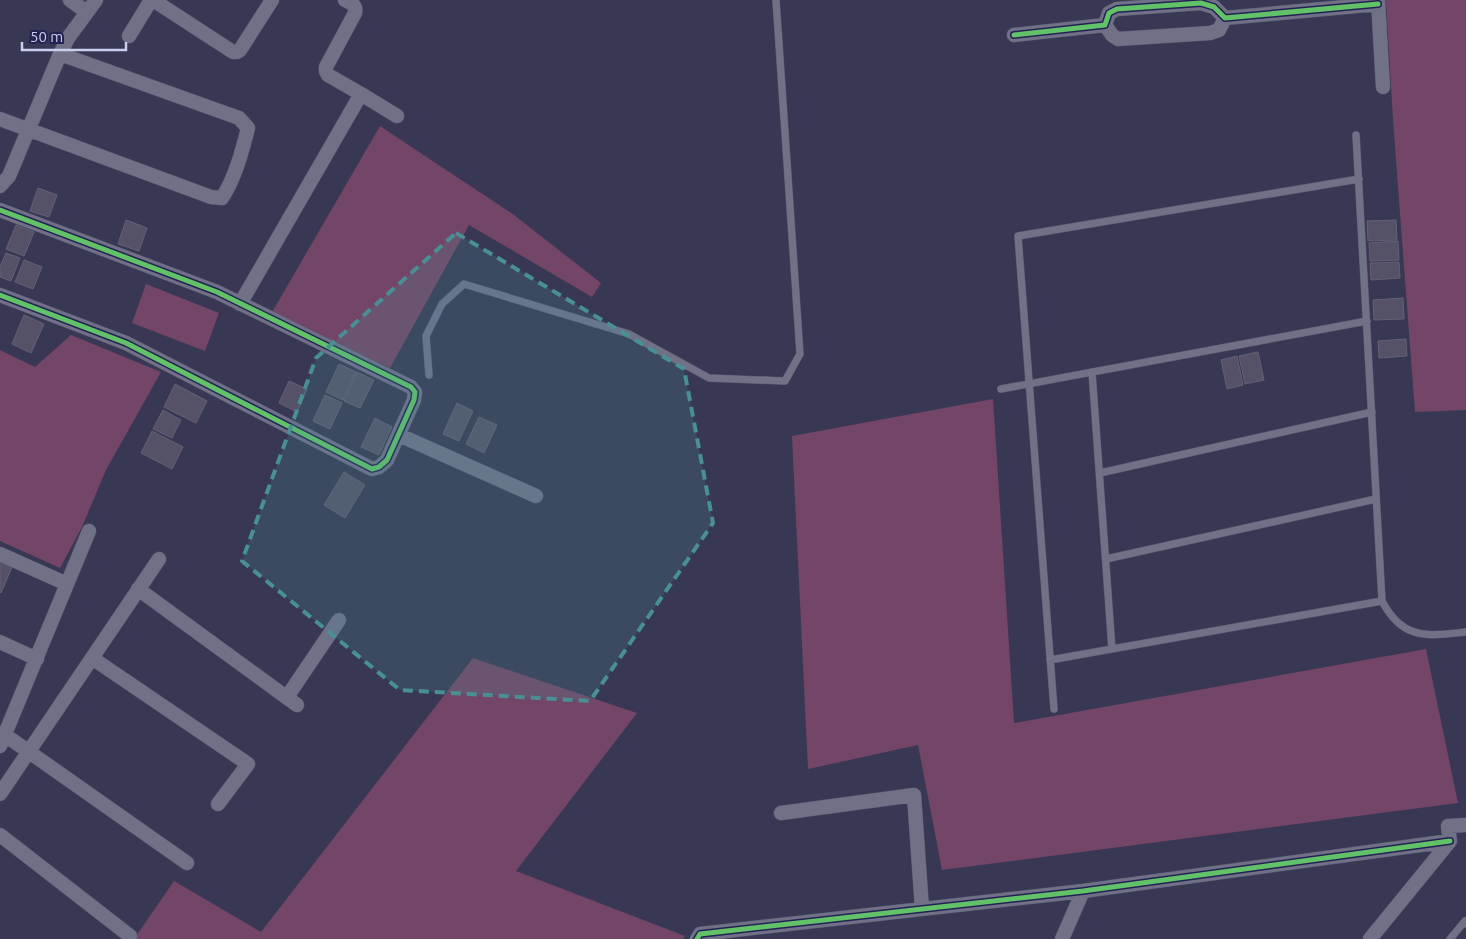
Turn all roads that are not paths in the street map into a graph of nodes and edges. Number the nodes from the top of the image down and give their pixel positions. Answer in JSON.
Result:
{"nodes":[{"id":1,"x":70,"y":0,"type":"edge"},
{"id":2,"x":96,"y":0,"type":"edge"},
{"id":3,"x":152,"y":0,"type":"edge"},
{"id":4,"x":272,"y":0,"type":"edge"},
{"id":5,"x":345,"y":0,"type":"edge"},
{"id":6,"x":776,"y":0,"type":"edge"},
{"id":7,"x":1378,"y":2,"type":"edge"},
{"id":8,"x":87,"y":12,"type":"junction"},
{"id":9,"x":1225,"y":18,"type":"junction"},
{"id":10,"x":1104,"y":25,"type":"junction"},
{"id":11,"x":1014,"y":35,"type":"dead end"},
{"id":12,"x":129,"y":36,"type":"dead end"},
{"id":13,"x":60,"y":54,"type":"junction"},
{"id":14,"x":1383,"y":87,"type":"dead end"},
{"id":15,"x":361,"y":94,"type":"junction"},
{"id":16,"x":397,"y":116,"type":"dead end"},
{"id":17,"x":0,"y":120,"type":"edge"},
{"id":18,"x":28,"y":130,"type":"junction"},
{"id":19,"x":1356,"y":134,"type":"dead end"},
{"id":20,"x":1359,"y":179,"type":"junction"},
{"id":21,"x":0,"y":186,"type":"edge"},
{"id":22,"x":0,"y":210,"type":"edge"},
{"id":23,"x":0,"y":295,"type":"edge"},
{"id":24,"x":240,"y":304,"type":"junction"},
{"id":25,"x":1367,"y":321,"type":"junction"},
{"id":26,"x":1092,"y":372,"type":"junction"},
{"id":27,"x":429,"y":375,"type":"dead end"},
{"id":28,"x":1030,"y":384,"type":"junction"},
{"id":29,"x":1001,"y":389,"type":"dead end"},
{"id":30,"x":1372,"y":412,"type":"junction"},
{"id":31,"x":398,"y":435,"type":"junction"},
{"id":32,"x":1100,"y":473,"type":"junction"},
{"id":33,"x":536,"y":496,"type":"dead end"},
{"id":34,"x":1376,"y":499,"type":"junction"},
{"id":35,"x":89,"y":531,"type":"dead end"},
{"id":36,"x":0,"y":554,"type":"edge"},
{"id":37,"x":159,"y":559,"type":"dead end"},
{"id":38,"x":1106,"y":559,"type":"junction"},
{"id":39,"x":67,"y":584,"type":"junction"},
{"id":40,"x":138,"y":589,"type":"junction"},
{"id":41,"x":1382,"y":601,"type":"junction"},
{"id":42,"x":339,"y":620,"type":"dead end"},
{"id":43,"x":1466,"y":632,"type":"edge"},
{"id":44,"x":0,"y":642,"type":"edge"},
{"id":45,"x":1112,"y":649,"type":"junction"},
{"id":46,"x":92,"y":658,"type":"junction"},
{"id":47,"x":37,"y":659,"type":"junction"},
{"id":48,"x":1050,"y":660,"type":"junction"},
{"id":49,"x":1054,"y":709,"type":"dead end"},
{"id":50,"x":2,"y":738,"type":"edge"},
{"id":51,"x":29,"y":752,"type":"junction"},
{"id":52,"x":0,"y":794,"type":"edge"},
{"id":53,"x":218,"y":804,"type":"dead end"},
{"id":54,"x":781,"y":813,"type":"dead end"},
{"id":55,"x":1466,"y":825,"type":"edge"},
{"id":56,"x":0,"y":835,"type":"edge"},
{"id":57,"x":1450,"y":841,"type":"junction"},
{"id":58,"x":187,"y":864,"type":"dead end"},
{"id":59,"x":1083,"y":891,"type":"junction"},
{"id":60,"x":922,"y":909,"type":"junction"},
{"id":61,"x":1466,"y":924,"type":"edge"},
{"id":62,"x":130,"y":936,"type":"dead end"},
{"id":63,"x":697,"y":939,"type":"edge"},
{"id":64,"x":1062,"y":939,"type":"edge"},
{"id":65,"x":1370,"y":939,"type":"edge"},
{"id":66,"x":1450,"y":939,"type":"edge"}],
"edges":[{"from":1,"to":8,"type":"street"},
{"from":2,"to":8,"type":"street"},
{"from":3,"to":4,"type":"street"},
{"from":3,"to":12,"type":"street"},
{"from":5,"to":15,"type":"street"},
{"from":6,"to":27,"type":"lane"},
{"from":7,"to":9,"type":"street"},
{"from":7,"to":14,"type":"street"},
{"from":8,"to":13,"type":"street"},
{"from":9,"to":10,"type":"street"},
{"from":9,"to":10,"type":"street"},
{"from":10,"to":11,"type":"street"},
{"from":13,"to":18,"type":"street"},
{"from":13,"to":18,"type":"street"},
{"from":15,"to":16,"type":"street"},
{"from":15,"to":24,"type":"street"},
{"from":17,"to":18,"type":"street"},
{"from":18,"to":21,"type":"street"},
{"from":19,"to":20,"type":"lane"},
{"from":20,"to":25,"type":"lane"},
{"from":20,"to":28,"type":"lane"},
{"from":22,"to":24,"type":"street"},
{"from":23,"to":31,"type":"street"},
{"from":24,"to":31,"type":"street"},
{"from":25,"to":26,"type":"lane"},
{"from":25,"to":30,"type":"lane"},
{"from":26,"to":28,"type":"lane"},
{"from":26,"to":32,"type":"lane"},
{"from":28,"to":29,"type":"lane"},
{"from":28,"to":48,"type":"lane"},
{"from":30,"to":32,"type":"lane"},
{"from":30,"to":34,"type":"lane"},
{"from":31,"to":33,"type":"street"},
{"from":32,"to":38,"type":"lane"},
{"from":34,"to":38,"type":"lane"},
{"from":34,"to":41,"type":"lane"},
{"from":35,"to":39,"type":"street"},
{"from":36,"to":39,"type":"street"},
{"from":37,"to":40,"type":"street"},
{"from":38,"to":45,"type":"lane"},
{"from":39,"to":47,"type":"street"},
{"from":40,"to":42,"type":"street"},
{"from":40,"to":46,"type":"street"},
{"from":41,"to":43,"type":"lane"},
{"from":41,"to":45,"type":"lane"},
{"from":44,"to":47,"type":"street"},
{"from":45,"to":48,"type":"lane"},
{"from":46,"to":51,"type":"street"},
{"from":46,"to":53,"type":"street"},
{"from":47,"to":50,"type":"street"},
{"from":48,"to":49,"type":"lane"},
{"from":50,"to":51,"type":"street"},
{"from":51,"to":52,"type":"street"},
{"from":51,"to":58,"type":"street"},
{"from":54,"to":60,"type":"street"},
{"from":55,"to":57,"type":"street"},
{"from":56,"to":62,"type":"street"},
{"from":57,"to":59,"type":"street"},
{"from":57,"to":65,"type":"street"},
{"from":59,"to":60,"type":"street"},
{"from":59,"to":64,"type":"street"},
{"from":60,"to":63,"type":"street"},
{"from":61,"to":66,"type":"lane"}]}
